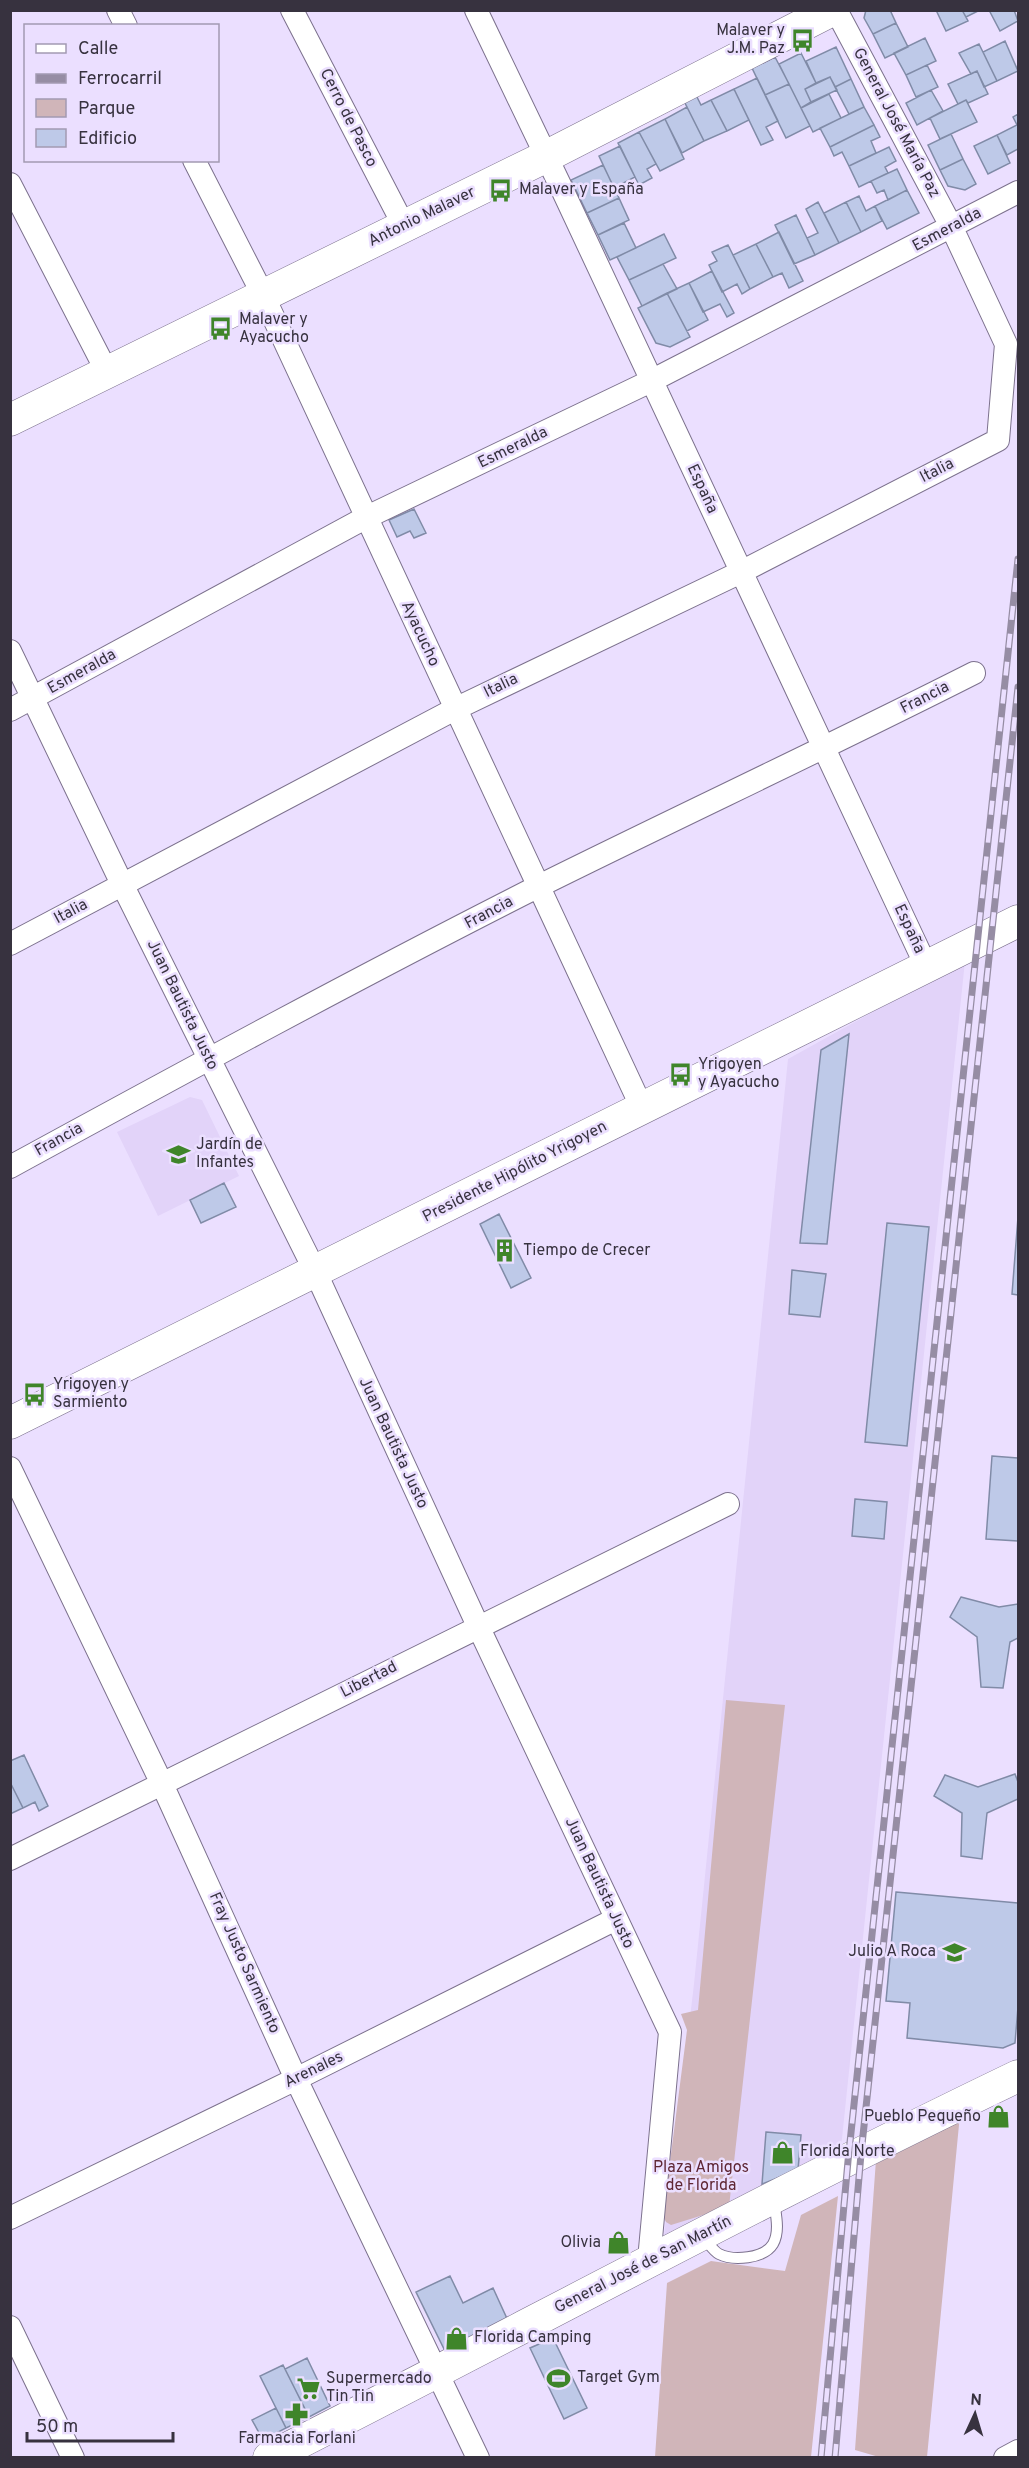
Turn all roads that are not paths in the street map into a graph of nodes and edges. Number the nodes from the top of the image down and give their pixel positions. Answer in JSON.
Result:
{"nodes":[{"id":1,"x":118,"y":10,"type":"edge"},
{"id":2,"x":292,"y":10,"type":"edge"},
{"id":3,"x":476,"y":10,"type":"edge"},
{"id":4,"x":834,"y":10,"type":"edge"},
{"id":5,"x":125,"y":24,"type":"edge"},
{"id":6,"x":547,"y":156,"type":"junction"},
{"id":7,"x":195,"y":162,"type":"edge"},
{"id":8,"x":10,"y":184,"type":"edge"},
{"id":9,"x":1018,"y":192,"type":"edge"},
{"id":10,"x":404,"y":226,"type":"junction"},
{"id":11,"x":952,"y":228,"type":"junction"},
{"id":12,"x":263,"y":294,"type":"junction"},
{"id":13,"x":107,"y":372,"type":"junction"},
{"id":14,"x":651,"y":381,"type":"junction"},
{"id":15,"x":10,"y":420,"type":"edge"},
{"id":16,"x":998,"y":440,"type":"joint"},
{"id":17,"x":365,"y":518,"type":"junction"},
{"id":18,"x":741,"y":572,"type":"junction"},
{"id":19,"x":10,"y":651,"type":"edge"},
{"id":20,"x":974,"y":673,"type":"dead end"},
{"id":21,"x":33,"y":699,"type":"junction"},
{"id":22,"x":455,"y":709,"type":"junction"},
{"id":23,"x":10,"y":710,"type":"edge"},
{"id":24,"x":824,"y":749,"type":"junction"},
{"id":25,"x":122,"y":884,"type":"junction"},
{"id":26,"x":539,"y":886,"type":"junction"},
{"id":27,"x":1018,"y":921,"type":"edge"},
{"id":28,"x":10,"y":944,"type":"edge"},
{"id":29,"x":927,"y":968,"type":"junction"},
{"id":30,"x":209,"y":1059,"type":"junction"},
{"id":31,"x":642,"y":1108,"type":"junction"},
{"id":32,"x":10,"y":1167,"type":"edge"},
{"id":33,"x":315,"y":1271,"type":"junction"},
{"id":34,"x":10,"y":1423,"type":"edge"},
{"id":35,"x":10,"y":1468,"type":"edge"},
{"id":36,"x":728,"y":1504,"type":"dead end"},
{"id":37,"x":478,"y":1626,"type":"junction"},
{"id":38,"x":162,"y":1784,"type":"junction"},
{"id":39,"x":10,"y":1858,"type":"edge"},
{"id":40,"x":616,"y":1919,"type":"junction"},
{"id":41,"x":1018,"y":2076,"type":"edge"},
{"id":42,"x":296,"y":2079,"type":"junction"},
{"id":43,"x":774,"y":2198,"type":"junction"},
{"id":44,"x":10,"y":2218,"type":"edge"},
{"id":45,"x":701,"y":2234,"type":"junction"},
{"id":46,"x":649,"y":2260,"type":"junction"},
{"id":47,"x":10,"y":2327,"type":"edge"},
{"id":48,"x":437,"y":2372,"type":"junction"},
{"id":49,"x":1018,"y":2451,"type":"edge"},
{"id":50,"x":73,"y":2457,"type":"edge"},
{"id":51,"x":269,"y":2457,"type":"edge"},
{"id":52,"x":478,"y":2457,"type":"edge"},
{"id":53,"x":1005,"y":2457,"type":"edge"}],
"edges":[{"from":1,"to":5,"type":"street"},
{"from":2,"to":10,"type":"street","name":"Cerro de Pasco"},
{"from":3,"to":6,"type":"street","name":"España"},
{"from":4,"to":6,"type":"street","name":"Antonio Malaver"},
{"from":4,"to":11,"type":"street","name":"General José María Paz"},
{"from":6,"to":10,"type":"street","name":"Antonio Malaver"},
{"from":6,"to":14,"type":"street","name":"España"},
{"from":7,"to":12,"type":"street","name":"Ayacucho"},
{"from":8,"to":13,"type":"street"},
{"from":9,"to":11,"type":"street","name":"Esmeralda"},
{"from":10,"to":12,"type":"street","name":"Antonio Malaver"},
{"from":11,"to":14,"type":"street","name":"Esmeralda"},
{"from":11,"to":16,"type":"street","name":"General José María Paz"},
{"from":12,"to":13,"type":"street","name":"Antonio Malaver"},
{"from":12,"to":17,"type":"street","name":"Ayacucho"},
{"from":13,"to":15,"type":"street","name":"Antonio Malaver"},
{"from":14,"to":17,"type":"street","name":"Esmeralda"},
{"from":14,"to":18,"type":"street","name":"España"},
{"from":16,"to":18,"type":"street","name":"Italia"},
{"from":17,"to":21,"type":"street","name":"Esmeralda"},
{"from":17,"to":22,"type":"street","name":"Ayacucho"},
{"from":18,"to":22,"type":"street","name":"Italia"},
{"from":18,"to":24,"type":"street","name":"España"},
{"from":19,"to":21,"type":"street","name":"Juan Bautista Justo"},
{"from":20,"to":24,"type":"street","name":"Francia"},
{"from":21,"to":23,"type":"street","name":"Esmeralda"},
{"from":21,"to":25,"type":"street","name":"Juan Bautista Justo"},
{"from":22,"to":25,"type":"street","name":"Italia"},
{"from":22,"to":26,"type":"street","name":"Ayacucho"},
{"from":24,"to":26,"type":"street","name":"Francia"},
{"from":24,"to":29,"type":"street","name":"España"},
{"from":25,"to":28,"type":"street","name":"Italia"},
{"from":25,"to":30,"type":"street","name":"Juan Bautista Justo"},
{"from":26,"to":30,"type":"street","name":"Francia"},
{"from":26,"to":31,"type":"street","name":"Ayacucho"},
{"from":27,"to":29,"type":"street","name":"Presidente Hipólito Yrigoyen"},
{"from":29,"to":31,"type":"street","name":"Presidente Hipólito Yrigoyen"},
{"from":30,"to":32,"type":"street","name":"Francia"},
{"from":30,"to":33,"type":"street","name":"Juan Bautista Justo"},
{"from":31,"to":33,"type":"street","name":"Presidente Hipólito Yrigoyen"},
{"from":33,"to":34,"type":"street","name":"Presidente Hipólito Yrigoyen"},
{"from":33,"to":37,"type":"street","name":"Juan Bautista Justo"},
{"from":35,"to":38,"type":"street","name":"Fray Justo Sarmiento"},
{"from":36,"to":37,"type":"street","name":"Libertad"},
{"from":37,"to":38,"type":"street","name":"Libertad"},
{"from":37,"to":40,"type":"street","name":"Juan Bautista Justo"},
{"from":38,"to":39,"type":"street","name":"Libertad"},
{"from":38,"to":42,"type":"street","name":"Fray Justo Sarmiento"},
{"from":40,"to":42,"type":"street","name":"Arenales"},
{"from":40,"to":46,"type":"street","name":"Juan Bautista Justo"},
{"from":41,"to":43,"type":"street","name":"General José de San Martín"},
{"from":42,"to":44,"type":"street","name":"Arenales"},
{"from":42,"to":48,"type":"street","name":"Fray Justo Sarmiento"},
{"from":43,"to":45,"type":"street","name":"General José de San Martín"},
{"from":43,"to":45,"type":"lane"},
{"from":45,"to":46,"type":"street","name":"General José de San Martín"},
{"from":46,"to":48,"type":"street","name":"General José de San Martín"},
{"from":47,"to":50,"type":"street"},
{"from":48,"to":51,"type":"street","name":"General José de San Martín"},
{"from":48,"to":52,"type":"street","name":"Fray Justo Sarmiento"},
{"from":49,"to":53,"type":"street"}]}
